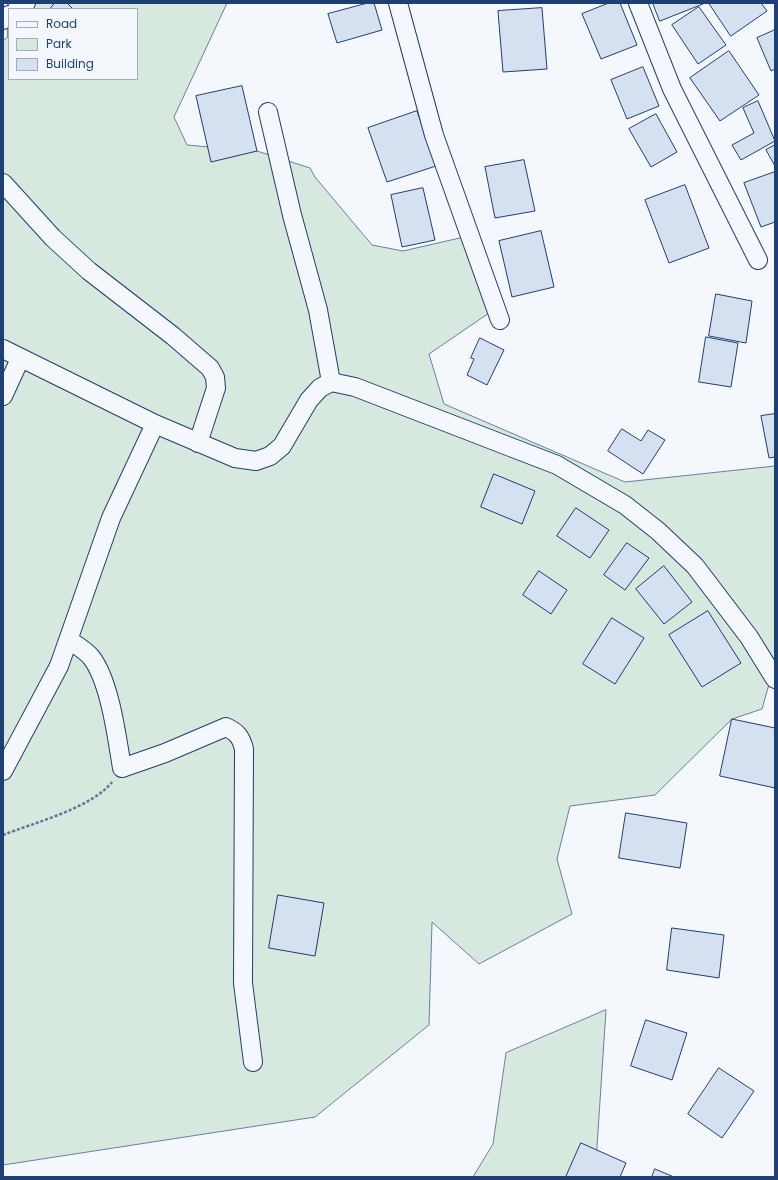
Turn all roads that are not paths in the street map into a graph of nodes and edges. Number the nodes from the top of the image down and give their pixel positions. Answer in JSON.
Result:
{"nodes":[{"id":1,"x":398,"y":3,"type":"edge"},
{"id":2,"x":638,"y":3,"type":"edge"},
{"id":3,"x":268,"y":112,"type":"dead end"},
{"id":4,"x":3,"y":183,"type":"edge"},
{"id":5,"x":758,"y":260,"type":"dead end"},
{"id":6,"x":500,"y":320,"type":"dead end"},
{"id":7,"x":3,"y":349,"type":"edge"},
{"id":8,"x":20,"y":359,"type":"junction"},
{"id":9,"x":331,"y":382,"type":"junction"},
{"id":10,"x":3,"y":396,"type":"edge"},
{"id":11,"x":155,"y":424,"type":"junction"},
{"id":12,"x":198,"y":443,"type":"junction"},
{"id":13,"x":69,"y":640,"type":"junction"},
{"id":14,"x":775,"y":679,"type":"edge"},
{"id":15,"x":3,"y":771,"type":"edge"},
{"id":16,"x":253,"y":1062,"type":"dead end"}],
"edges":[{"from":1,"to":6,"type":"street"},
{"from":2,"to":5,"type":"street"},
{"from":3,"to":9,"type":"street"},
{"from":4,"to":12,"type":"street"},
{"from":7,"to":8,"type":"street"},
{"from":8,"to":10,"type":"street"},
{"from":8,"to":11,"type":"street"},
{"from":9,"to":12,"type":"street"},
{"from":9,"to":14,"type":"street"},
{"from":11,"to":12,"type":"street"},
{"from":11,"to":13,"type":"street"},
{"from":13,"to":15,"type":"street"},
{"from":13,"to":16,"type":"street"}]}
